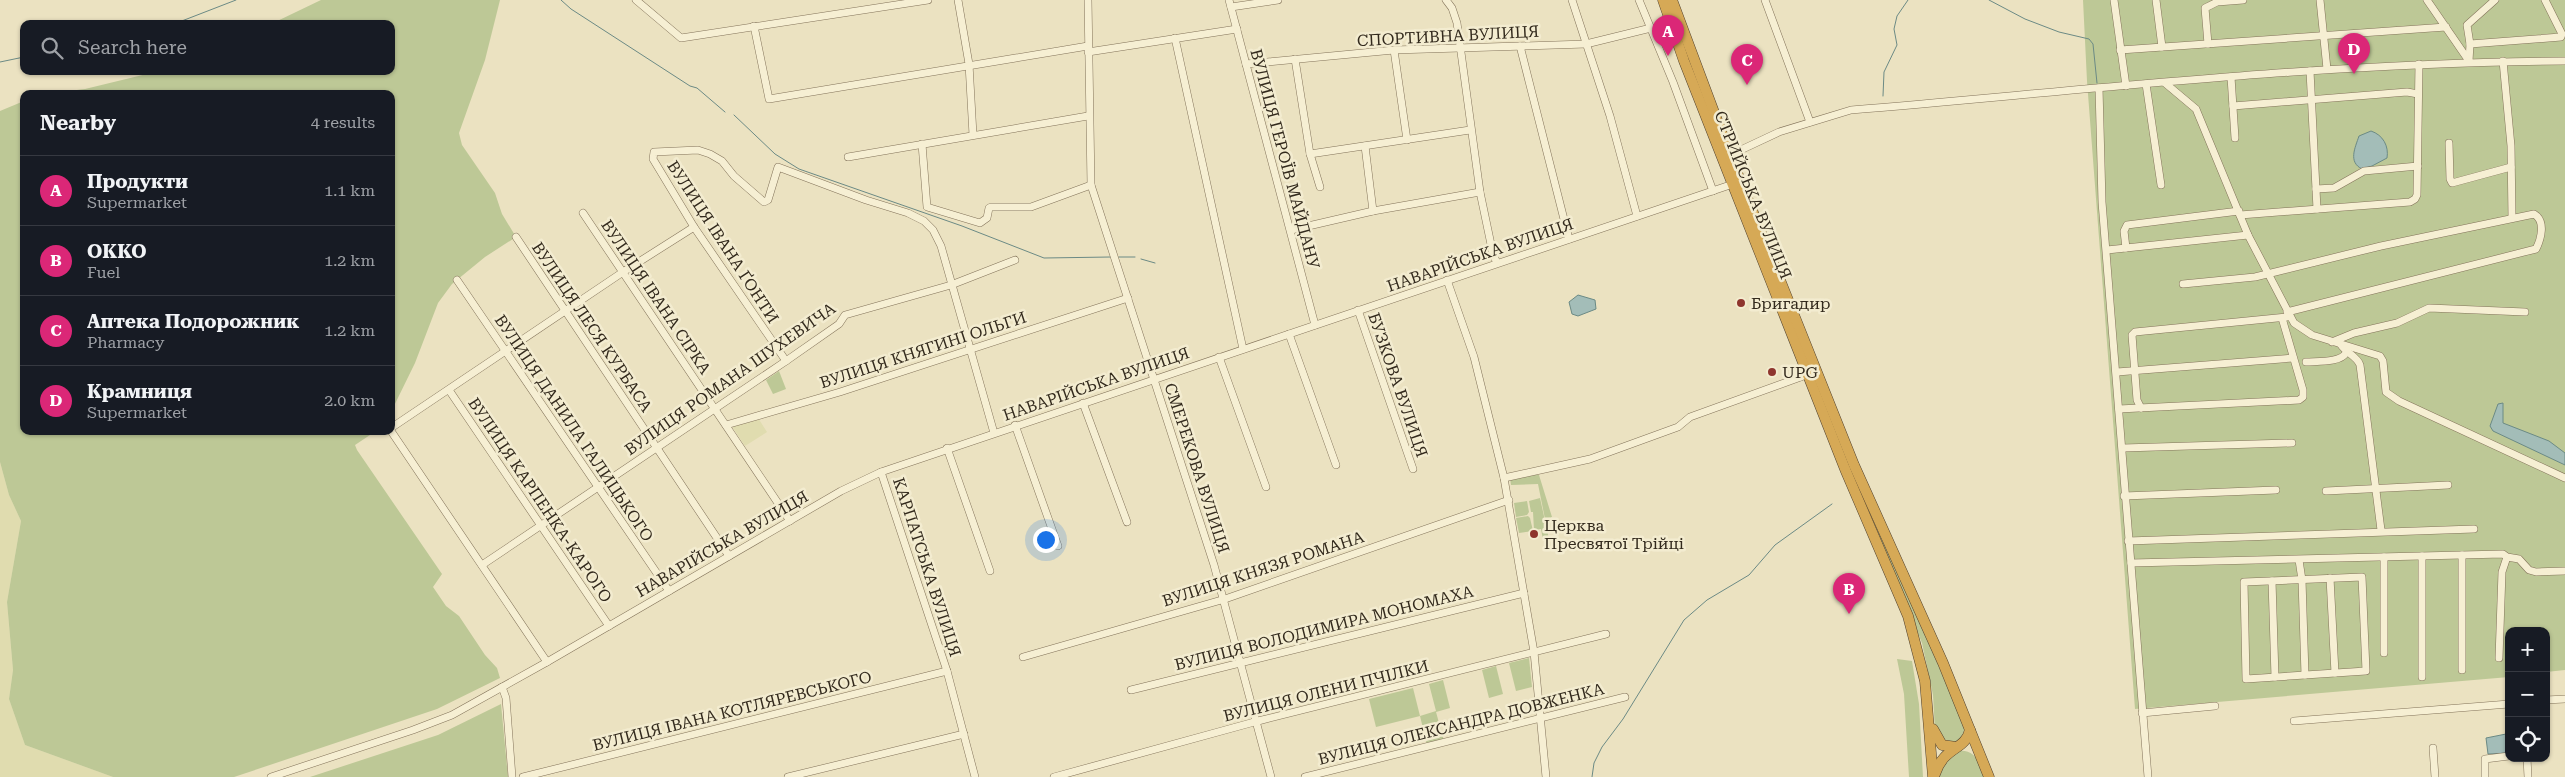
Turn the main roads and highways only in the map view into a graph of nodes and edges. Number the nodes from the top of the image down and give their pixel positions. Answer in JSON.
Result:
{"nodes":[{"id":1,"x":1663,"y":0,"type":"edge"},
{"id":2,"x":1672,"y":0,"type":"edge"},
{"id":3,"x":1823,"y":398,"type":"junction"},
{"id":4,"x":1929,"y":719,"type":"junction"},
{"id":5,"x":1970,"y":730,"type":"junction"},
{"id":6,"x":1957,"y":747,"type":"junction"},
{"id":7,"x":1933,"y":777,"type":"edge"},
{"id":8,"x":1989,"y":777,"type":"edge"}],
"edges":[{"from":1,"to":3,"type":"highway","name":"СТРИЙСЬКА ВУЛИЦЯ"},
{"from":2,"to":3,"type":"highway","name":"СТРИЙСЬКА ВУЛИЦЯ"},
{"from":3,"to":4,"type":"highway"},
{"from":3,"to":5,"type":"highway"},
{"from":4,"to":6,"type":"highway"},
{"from":4,"to":7,"type":"highway"},
{"from":5,"to":6,"type":"highway"},
{"from":5,"to":8,"type":"highway"},
{"from":6,"to":7,"type":"highway"}]}
